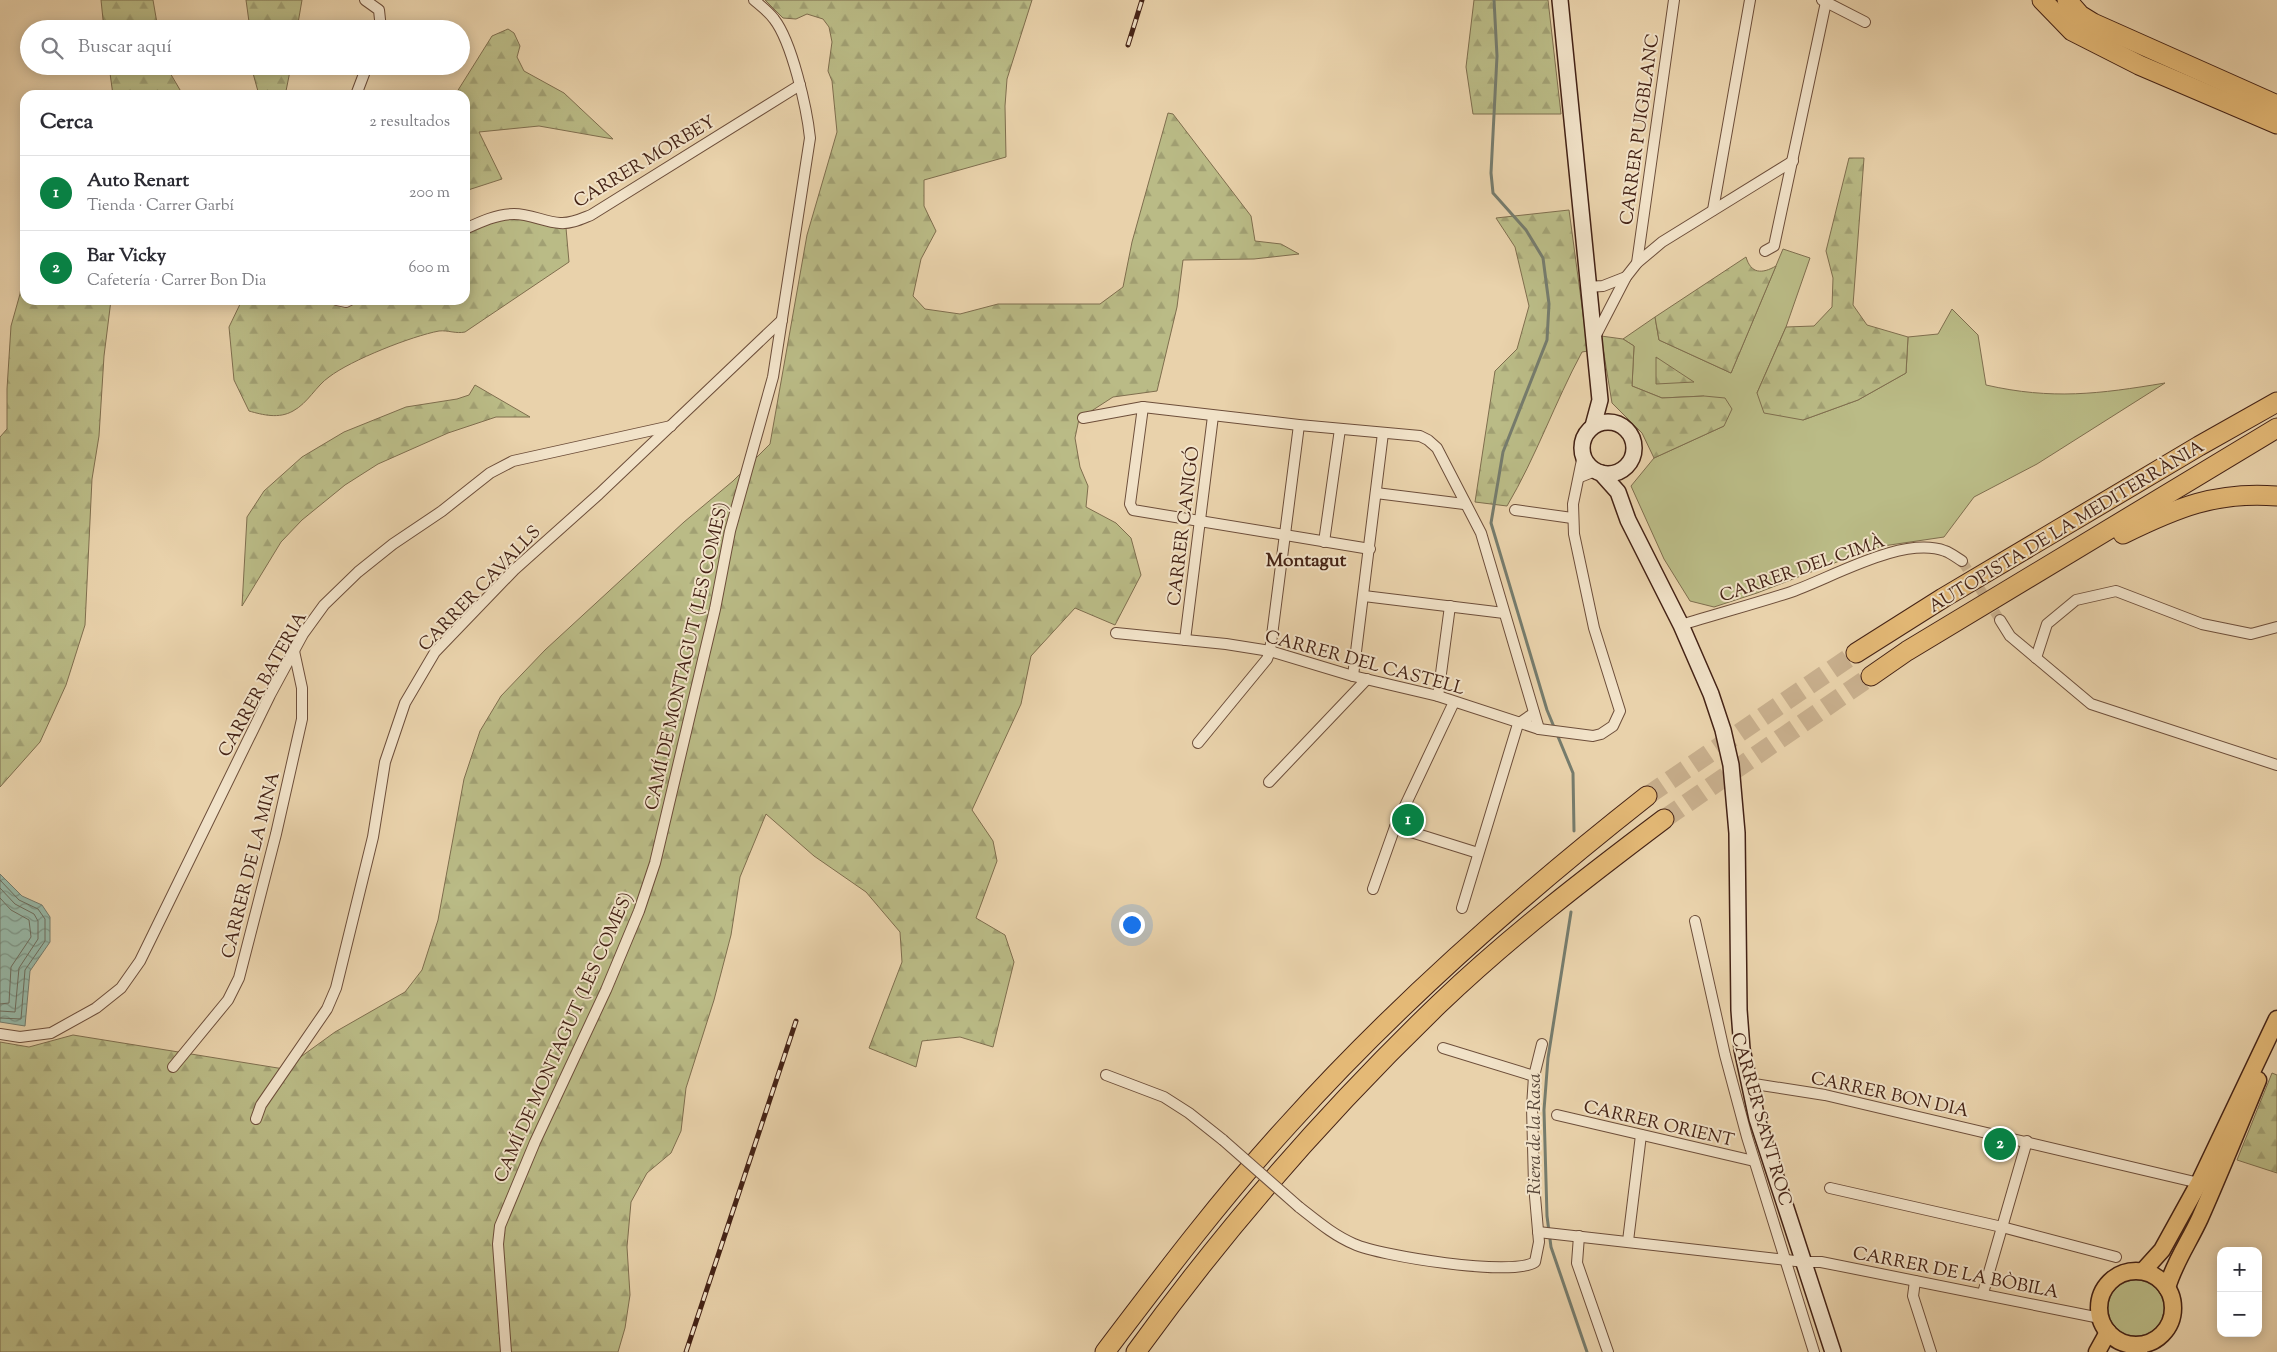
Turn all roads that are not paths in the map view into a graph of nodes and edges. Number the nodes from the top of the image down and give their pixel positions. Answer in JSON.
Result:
{"nodes":[{"id":1,"x":365,"y":0,"type":"edge"},
{"id":2,"x":754,"y":0,"type":"edge"},
{"id":3,"x":1560,"y":0,"type":"edge"},
{"id":4,"x":1674,"y":0,"type":"edge"},
{"id":5,"x":1750,"y":0,"type":"edge"},
{"id":6,"x":2042,"y":0,"type":"edge"},
{"id":7,"x":2053,"y":0,"type":"edge"},
{"id":8,"x":2067,"y":0,"type":"edge"},
{"id":9,"x":1824,"y":1,"type":"edge"},
{"id":10,"x":2082,"y":9,"type":"edge"},
{"id":11,"x":381,"y":20,"type":"edge"},
{"id":12,"x":1865,"y":22,"type":"dead end"},
{"id":13,"x":2088,"y":38,"type":"junction"},
{"id":14,"x":364,"y":75,"type":"edge"},
{"id":15,"x":800,"y":84,"type":"junction"},
{"id":16,"x":358,"y":90,"type":"edge"},
{"id":17,"x":2277,"y":105,"type":"edge"},
{"id":18,"x":2277,"y":124,"type":"edge"},
{"id":19,"x":1793,"y":161,"type":"junction"},
{"id":20,"x":1714,"y":210,"type":"junction"},
{"id":21,"x":470,"y":227,"type":"edge"},
{"id":22,"x":1765,"y":251,"type":"dead end"},
{"id":23,"x":1637,"y":263,"type":"junction"},
{"id":24,"x":1626,"y":277,"type":"junction"},
{"id":25,"x":1587,"y":286,"type":"junction"},
{"id":26,"x":782,"y":320,"type":"junction"},
{"id":27,"x":1593,"y":340,"type":"junction"},
{"id":28,"x":2277,"y":390,"type":"edge"},
{"id":29,"x":1600,"y":400,"type":"junction"},
{"id":30,"x":2277,"y":402,"type":"edge"},
{"id":31,"x":1143,"y":407,"type":"junction"},
{"id":32,"x":1213,"y":416,"type":"junction"},
{"id":33,"x":1083,"y":418,"type":"dead end"},
{"id":34,"x":1618,"y":424,"type":"junction"},
{"id":35,"x":1299,"y":425,"type":"junction"},
{"id":36,"x":672,"y":426,"type":"junction"},
{"id":37,"x":1593,"y":426,"type":"junction"},
{"id":38,"x":2277,"y":428,"type":"edge"},
{"id":39,"x":1340,"y":429,"type":"junction"},
{"id":40,"x":1383,"y":433,"type":"junction"},
{"id":41,"x":2199,"y":446,"type":"junction"},
{"id":42,"x":1582,"y":455,"type":"junction"},
{"id":43,"x":1625,"y":468,"type":"junction"},
{"id":44,"x":1598,"y":472,"type":"junction"},
{"id":45,"x":1580,"y":477,"type":"junction"},
{"id":46,"x":1618,"y":492,"type":"junction"},
{"id":47,"x":1376,"y":494,"type":"junction"},
{"id":48,"x":2277,"y":496,"type":"edge"},
{"id":49,"x":1464,"y":504,"type":"junction"},
{"id":50,"x":1515,"y":510,"type":"dead end"},
{"id":51,"x":1572,"y":518,"type":"junction"},
{"id":52,"x":1199,"y":521,"type":"junction"},
{"id":53,"x":1284,"y":535,"type":"junction"},
{"id":54,"x":1324,"y":542,"type":"junction"},
{"id":55,"x":1370,"y":549,"type":"junction"},
{"id":56,"x":1962,"y":561,"type":"tunnel mouth"},
{"id":57,"x":1364,"y":596,"type":"junction"},
{"id":58,"x":1450,"y":606,"type":"junction"},
{"id":59,"x":1504,"y":613,"type":"junction"},
{"id":60,"x":2000,"y":620,"type":"tunnel mouth"},
{"id":61,"x":1681,"y":625,"type":"junction"},
{"id":62,"x":2277,"y":627,"type":"edge"},
{"id":63,"x":1116,"y":633,"type":"dead end"},
{"id":64,"x":1185,"y":640,"type":"junction"},
{"id":65,"x":1926,"y":640,"type":"junction"},
{"id":66,"x":294,"y":651,"type":"junction"},
{"id":67,"x":1270,"y":651,"type":"junction"},
{"id":68,"x":1856,"y":653,"type":"tunnel mouth"},
{"id":69,"x":2036,"y":658,"type":"junction"},
{"id":70,"x":1353,"y":676,"type":"junction"},
{"id":71,"x":1871,"y":676,"type":"tunnel mouth"},
{"id":72,"x":1367,"y":679,"type":"junction"},
{"id":73,"x":1438,"y":696,"type":"junction"},
{"id":74,"x":1454,"y":702,"type":"junction"},
{"id":75,"x":1534,"y":713,"type":"junction"},
{"id":76,"x":1518,"y":724,"type":"junction"},
{"id":77,"x":1544,"y":730,"type":"junction"},
{"id":78,"x":1198,"y":744,"type":"dead end"},
{"id":79,"x":2277,"y":765,"type":"edge"},
{"id":80,"x":1269,"y":782,"type":"dead end"},
{"id":81,"x":1647,"y":796,"type":"tunnel mouth"},
{"id":82,"x":1664,"y":818,"type":"tunnel mouth"},
{"id":83,"x":1395,"y":828,"type":"junction"},
{"id":84,"x":1478,"y":853,"type":"junction"},
{"id":85,"x":1373,"y":889,"type":"dead end"},
{"id":86,"x":1462,"y":908,"type":"dead end"},
{"id":87,"x":1695,"y":921,"type":"dead end"},
{"id":88,"x":2277,"y":1019,"type":"edge"},
{"id":89,"x":0,"y":1034,"type":"edge"},
{"id":90,"x":2277,"y":1042,"type":"edge"},
{"id":91,"x":1542,"y":1044,"type":"dead end"},
{"id":92,"x":1443,"y":1048,"type":"dead end"},
{"id":93,"x":173,"y":1066,"type":"dead end"},
{"id":94,"x":1106,"y":1075,"type":"dead end"},
{"id":95,"x":1534,"y":1076,"type":"junction"},
{"id":96,"x":1748,"y":1083,"type":"junction"},
{"id":97,"x":1557,"y":1115,"type":"dead end"},
{"id":98,"x":256,"y":1119,"type":"dead end"},
{"id":99,"x":1641,"y":1135,"type":"junction"},
{"id":100,"x":2027,"y":1141,"type":"junction"},
{"id":101,"x":1754,"y":1161,"type":"junction"},
{"id":102,"x":2199,"y":1183,"type":"junction"},
{"id":103,"x":1830,"y":1188,"type":"dead end"},
{"id":104,"x":2002,"y":1227,"type":"junction"},
{"id":105,"x":1538,"y":1232,"type":"junction"},
{"id":106,"x":1579,"y":1236,"type":"junction"},
{"id":107,"x":1628,"y":1241,"type":"junction"},
{"id":108,"x":2116,"y":1257,"type":"dead end"},
{"id":109,"x":1787,"y":1260,"type":"junction"},
{"id":110,"x":1804,"y":1262,"type":"junction"},
{"id":111,"x":2143,"y":1271,"type":"junction"},
{"id":112,"x":1915,"y":1281,"type":"junction"},
{"id":113,"x":2168,"y":1288,"type":"junction"},
{"id":114,"x":1983,"y":1293,"type":"junction"},
{"id":115,"x":2111,"y":1336,"type":"edge"},
{"id":116,"x":2140,"y":1349,"type":"edge"},
{"id":117,"x":506,"y":1352,"type":"edge"},
{"id":118,"x":1105,"y":1352,"type":"edge"},
{"id":119,"x":1136,"y":1352,"type":"edge"},
{"id":120,"x":1608,"y":1352,"type":"edge"},
{"id":121,"x":1814,"y":1352,"type":"edge"},
{"id":122,"x":1833,"y":1352,"type":"edge"},
{"id":123,"x":1932,"y":1352,"type":"edge"},
{"id":124,"x":2097,"y":1352,"type":"edge"}],
"edges":[{"from":1,"to":11,"type":"street"},
{"from":2,"to":15,"type":"street","name":"CAMÍ DE MONTAGUT (LES COMES)"},
{"from":3,"to":25,"type":"street"},
{"from":4,"to":23,"type":"street","name":"CARRER PUIGBLANC"},
{"from":5,"to":20,"type":"street"},
{"from":6,"to":13,"type":"highway"},
{"from":7,"to":13,"type":"highway"},
{"from":8,"to":10,"type":"highway"},
{"from":9,"to":12,"type":"street"},
{"from":9,"to":19,"type":"street"},
{"from":10,"to":17,"type":"highway"},
{"from":13,"to":18,"type":"highway"},
{"from":14,"to":16,"type":"street"},
{"from":15,"to":21,"type":"street","name":"CARRER MORBEY"},
{"from":15,"to":26,"type":"street","name":"CAMÍ DE MONTAGUT (LES COMES)"},
{"from":19,"to":20,"type":"street"},
{"from":19,"to":22,"type":"street"},
{"from":20,"to":23,"type":"street"},
{"from":23,"to":24,"type":"street"},
{"from":24,"to":25,"type":"street"},
{"from":24,"to":27,"type":"street"},
{"from":25,"to":27,"type":"street"},
{"from":26,"to":36,"type":"street","name":"CARRER CAVALLS"},
{"from":26,"to":117,"type":"street","name":"CAMÍ DE MONTAGUT (LES COMES)"},
{"from":27,"to":29,"type":"street"},
{"from":28,"to":41,"type":"highway"},
{"from":29,"to":34,"type":"street"},
{"from":29,"to":37,"type":"street"},
{"from":30,"to":41,"type":"highway","name":"AUTOPISTA DE LA MEDITERRÀNIA"},
{"from":31,"to":32,"type":"street"},
{"from":31,"to":33,"type":"street"},
{"from":31,"to":52,"type":"street"},
{"from":32,"to":35,"type":"street"},
{"from":32,"to":52,"type":"street","name":"CARRER CANIGÓ"},
{"from":34,"to":37,"type":"street"},
{"from":34,"to":43,"type":"street"},
{"from":35,"to":39,"type":"street"},
{"from":35,"to":53,"type":"street"},
{"from":36,"to":66,"type":"street","name":"CARRER BATERIA"},
{"from":36,"to":98,"type":"street","name":"CARRER CAVALLS"},
{"from":37,"to":42,"type":"street"},
{"from":38,"to":65,"type":"highway","name":"AUTOPISTA DE LA MEDITERRÀNIA"},
{"from":39,"to":40,"type":"street"},
{"from":39,"to":54,"type":"street"},
{"from":40,"to":47,"type":"street"},
{"from":40,"to":49,"type":"street"},
{"from":41,"to":68,"type":"highway","name":"AUTOPISTA DE LA MEDITERRÀNIA"},
{"from":42,"to":44,"type":"street"},
{"from":42,"to":45,"type":"street"},
{"from":43,"to":44,"type":"street"},
{"from":43,"to":46,"type":"street"},
{"from":44,"to":45,"type":"street"},
{"from":44,"to":46,"type":"street"},
{"from":45,"to":51,"type":"street"},
{"from":46,"to":61,"type":"street"},
{"from":47,"to":49,"type":"street"},
{"from":47,"to":55,"type":"street"},
{"from":48,"to":65,"type":"highway"},
{"from":49,"to":59,"type":"street"},
{"from":50,"to":51,"type":"street"},
{"from":51,"to":77,"type":"street","name":"CARRER DEL CASTELL"},
{"from":52,"to":53,"type":"street"},
{"from":52,"to":64,"type":"street","name":"CARRER CANIGÓ"},
{"from":53,"to":54,"type":"street"},
{"from":53,"to":67,"type":"street"},
{"from":54,"to":55,"type":"street"},
{"from":55,"to":57,"type":"street"},
{"from":56,"to":61,"type":"street","name":"CARRER DEL CIMÀ"},
{"from":57,"to":58,"type":"street"},
{"from":57,"to":70,"type":"street"},
{"from":58,"to":59,"type":"street"},
{"from":58,"to":73,"type":"street"},
{"from":59,"to":75,"type":"street"},
{"from":60,"to":69,"type":"street"},
{"from":61,"to":96,"type":"street"},
{"from":62,"to":69,"type":"street"},
{"from":63,"to":64,"type":"street","name":"CARRER DEL CASTELL"},
{"from":64,"to":67,"type":"street","name":"CARRER DEL CASTELL"},
{"from":65,"to":71,"type":"highway","name":"AUTOPISTA DE LA MEDITERRÀNIA"},
{"from":66,"to":89,"type":"street","name":"CARRER BATERIA"},
{"from":66,"to":93,"type":"street","name":"CARRER DE LA MINA"},
{"from":67,"to":70,"type":"street","name":"CARRER DEL CASTELL"},
{"from":67,"to":78,"type":"street"},
{"from":69,"to":79,"type":"street"},
{"from":70,"to":72,"type":"street","name":"CARRER DEL CASTELL"},
{"from":72,"to":73,"type":"street","name":"CARRER DEL CASTELL"},
{"from":72,"to":80,"type":"street"},
{"from":73,"to":74,"type":"street","name":"CARRER DEL CASTELL"},
{"from":74,"to":76,"type":"street","name":"CARRER DEL CASTELL"},
{"from":74,"to":83,"type":"street"},
{"from":75,"to":76,"type":"street"},
{"from":75,"to":77,"type":"street"},
{"from":76,"to":77,"type":"street","name":"CARRER DEL CASTELL"},
{"from":76,"to":84,"type":"street"},
{"from":81,"to":118,"type":"highway"},
{"from":82,"to":119,"type":"highway"},
{"from":83,"to":84,"type":"street"},
{"from":83,"to":85,"type":"street"},
{"from":84,"to":86,"type":"street"},
{"from":87,"to":101,"type":"street","name":"CARRER SANT ROC"},
{"from":88,"to":102,"type":"main road"},
{"from":90,"to":113,"type":"main road"},
{"from":91,"to":95,"type":"street"},
{"from":92,"to":95,"type":"street"},
{"from":94,"to":105,"type":"street","bridge":true},
{"from":95,"to":105,"type":"street"},
{"from":96,"to":100,"type":"street","name":"CARRER BON DIA"},
{"from":96,"to":110,"type":"street"},
{"from":97,"to":99,"type":"street","name":"CARRER ORIENT"},
{"from":99,"to":101,"type":"street","name":"CARRER ORIENT"},
{"from":99,"to":107,"type":"street"},
{"from":100,"to":102,"type":"street","name":"CARRER BON DIA"},
{"from":100,"to":104,"type":"street"},
{"from":101,"to":109,"type":"street","name":"CARRER SANT ROC"},
{"from":102,"to":111,"type":"main road"},
{"from":103,"to":104,"type":"street"},
{"from":104,"to":108,"type":"street"},
{"from":104,"to":114,"type":"street"},
{"from":105,"to":106,"type":"street","name":"CARRER DE LA BÒBILA"},
{"from":106,"to":107,"type":"street","name":"CARRER DE LA BÒBILA"},
{"from":106,"to":120,"type":"street"},
{"from":107,"to":109,"type":"street","name":"CARRER DE LA BÒBILA"},
{"from":109,"to":110,"type":"street","name":"CARRER DE LA BÒBILA"},
{"from":109,"to":121,"type":"street","name":"CARRER SANT ROC"},
{"from":110,"to":112,"type":"street","name":"CARRER DE LA BÒBILA"},
{"from":110,"to":122,"type":"street"},
{"from":111,"to":113,"type":"main road"},
{"from":111,"to":115,"type":"main road"},
{"from":112,"to":114,"type":"street","name":"CARRER DE LA BÒBILA"},
{"from":112,"to":123,"type":"street"},
{"from":113,"to":116,"type":"main road"},
{"from":114,"to":115,"type":"street","name":"CARRER DE LA BÒBILA"},
{"from":115,"to":116,"type":"main road"},
{"from":115,"to":124,"type":"main road"}]}
